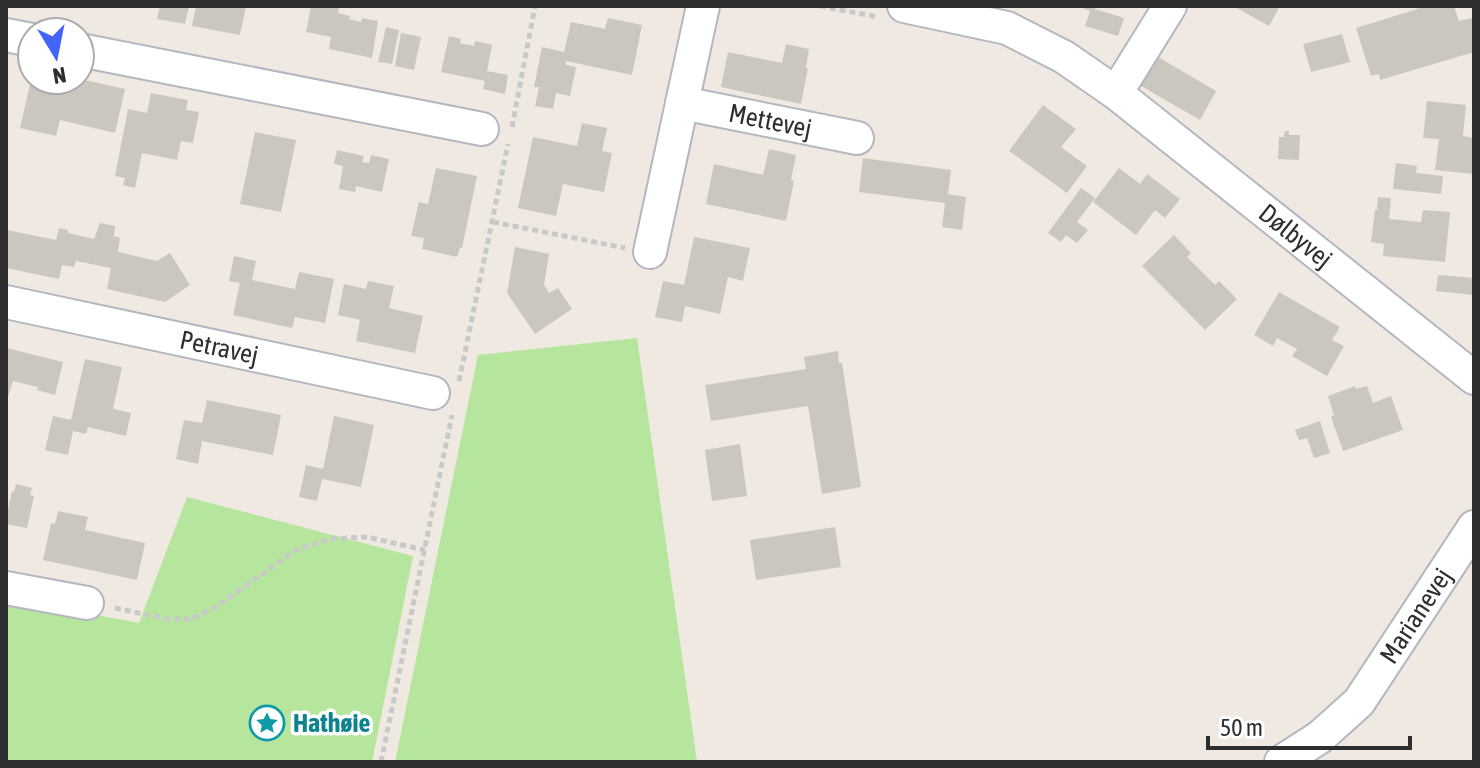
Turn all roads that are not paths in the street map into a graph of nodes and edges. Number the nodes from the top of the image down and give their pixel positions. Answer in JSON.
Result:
{"nodes":[{"id":1,"x":703,"y":6,"type":"edge"},
{"id":2,"x":1170,"y":6,"type":"edge"},
{"id":3,"x":898,"y":13,"type":"edge"},
{"id":4,"x":1010,"y":17,"type":"edge"},
{"id":5,"x":96,"y":53,"type":"edge"},
{"id":6,"x":1116,"y":93,"type":"junction"},
{"id":7,"x":682,"y":103,"type":"junction"},
{"id":8,"x":482,"y":129,"type":"dead end"},
{"id":9,"x":857,"y":138,"type":"dead end"},
{"id":10,"x":650,"y":252,"type":"road end"},
{"id":11,"x":6,"y":302,"type":"edge"},
{"id":12,"x":1474,"y":378,"type":"edge"},
{"id":13,"x":433,"y":393,"type":"dead end"},
{"id":14,"x":1474,"y":527,"type":"edge"},
{"id":15,"x":6,"y":588,"type":"edge"},
{"id":16,"x":87,"y":603,"type":"road end"},
{"id":17,"x":1281,"y":762,"type":"edge"}],
"edges":[{"from":1,"to":7,"type":"street"},
{"from":2,"to":6,"type":"street"},
{"from":3,"to":4,"type":"street","name":"Dølbyvej"},
{"from":4,"to":6,"type":"street","name":"Dølbyvej"},
{"from":5,"to":8,"type":"street"},
{"from":6,"to":12,"type":"street","name":"Dølbyvej"},
{"from":7,"to":9,"type":"street","name":"Mettevej"},
{"from":7,"to":10,"type":"street"},
{"from":11,"to":13,"type":"street","name":"Petravej"},
{"from":14,"to":17,"type":"street","name":"Marianevej"},
{"from":15,"to":16,"type":"street"}]}
